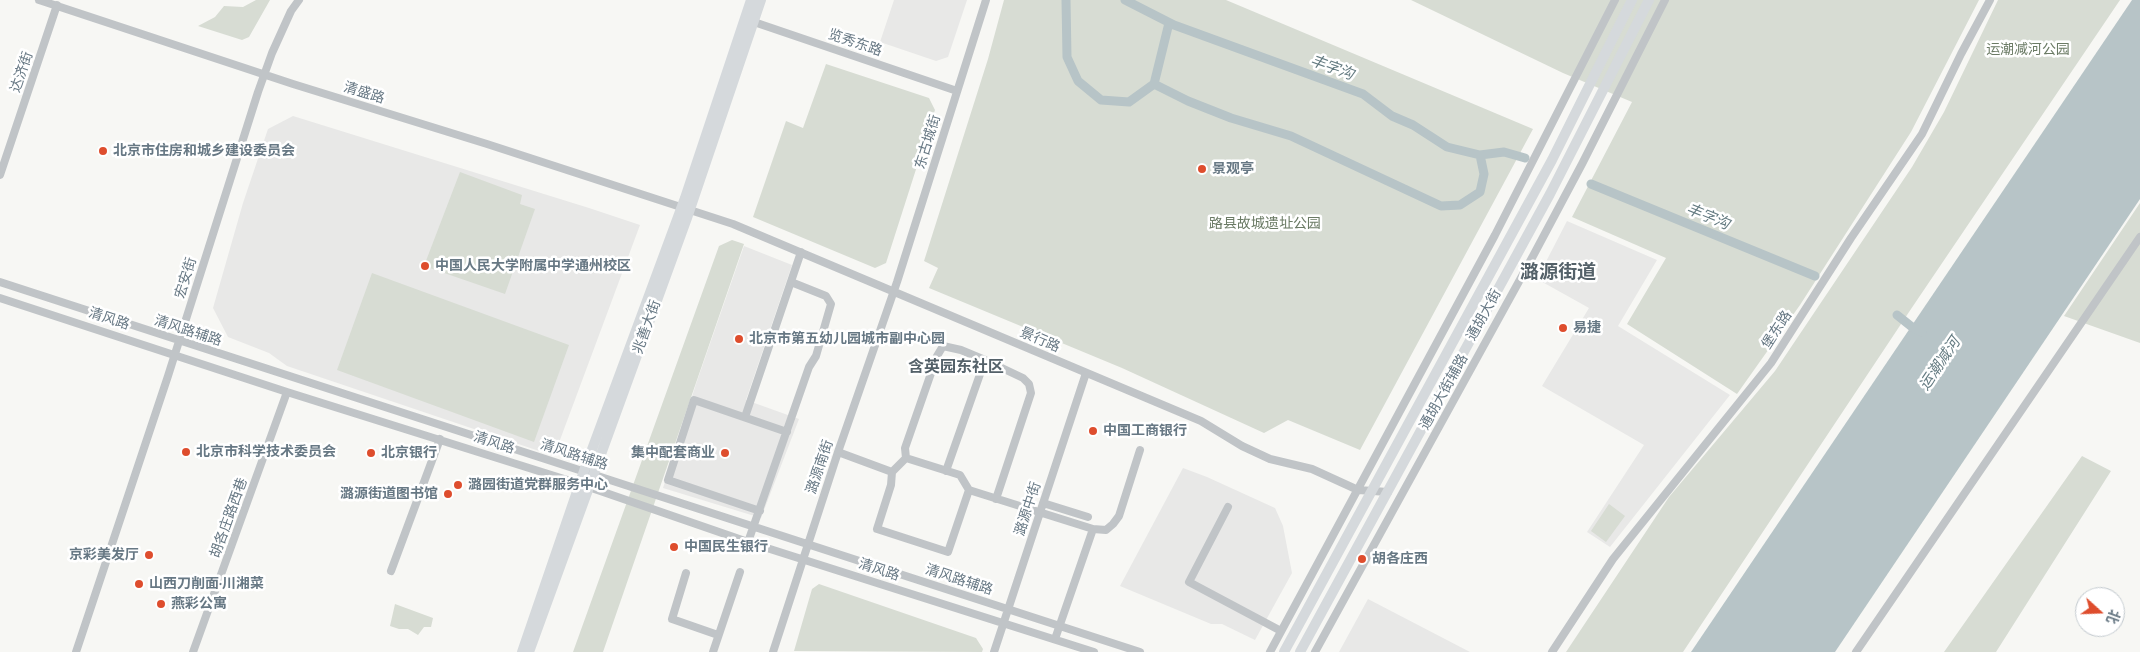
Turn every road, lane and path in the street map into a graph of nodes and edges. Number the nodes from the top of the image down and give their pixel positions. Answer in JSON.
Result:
{"nodes":[{"id":1,"x":40,"y":0,"type":"edge"},
{"id":2,"x":299,"y":0,"type":"edge"},
{"id":3,"x":751,"y":0,"type":"edge"},
{"id":4,"x":761,"y":0,"type":"edge"},
{"id":5,"x":986,"y":0,"type":"edge"},
{"id":6,"x":1616,"y":0,"type":"edge"},
{"id":7,"x":1632,"y":0,"type":"edge"},
{"id":8,"x":1649,"y":0,"type":"edge"},
{"id":9,"x":1665,"y":0,"type":"edge"},
{"id":10,"x":1990,"y":0,"type":"edge"},
{"id":11,"x":57,"y":6,"type":"junction"},
{"id":12,"x":749,"y":20,"type":"junction"},
{"id":13,"x":265,"y":74,"type":"junction"},
{"id":14,"x":957,"y":91,"type":"junction"},
{"id":15,"x":0,"y":175,"type":"edge"},
{"id":16,"x":685,"y":209,"type":"junction"},
{"id":17,"x":2140,"y":237,"type":"edge"},
{"id":18,"x":801,"y":252,"type":"junction"},
{"id":19,"x":0,"y":282,"type":"edge"},
{"id":20,"x":790,"y":282,"type":"junction"},
{"id":21,"x":893,"y":292,"type":"junction"},
{"id":22,"x":0,"y":298,"type":"edge"},
{"id":23,"x":179,"y":341,"type":"junction"},
{"id":24,"x":175,"y":354,"type":"junction"},
{"id":25,"x":985,"y":360,"type":"junction"},
{"id":26,"x":1086,"y":373,"type":"junction"},
{"id":27,"x":287,"y":392,"type":"junction"},
{"id":28,"x":744,"y":417,"type":"junction"},
{"id":29,"x":787,"y":432,"type":"junction"},
{"id":30,"x":440,"y":439,"type":"junction"},
{"id":31,"x":1140,"y":450,"type":"dead end"},
{"id":32,"x":838,"y":452,"type":"junction"},
{"id":33,"x":906,"y":458,"type":"junction"},
{"id":34,"x":946,"y":471,"type":"junction"},
{"id":35,"x":589,"y":472,"type":"junction"},
{"id":36,"x":892,"y":472,"type":"junction"},
{"id":37,"x":584,"y":485,"type":"junction"},
{"id":38,"x":969,"y":490,"type":"junction"},
{"id":39,"x":1358,"y":490,"type":"junction"},
{"id":40,"x":1372,"y":491,"type":"junction"},
{"id":41,"x":1388,"y":492,"type":"junction"},
{"id":42,"x":996,"y":499,"type":"junction"},
{"id":43,"x":1043,"y":503,"type":"junction"},
{"id":44,"x":1228,"y":507,"type":"dead end"},
{"id":45,"x":760,"y":511,"type":"junction"},
{"id":46,"x":1040,"y":512,"type":"junction"},
{"id":47,"x":1088,"y":517,"type":"dead end"},
{"id":48,"x":754,"y":527,"type":"junction"},
{"id":49,"x":1094,"y":529,"type":"junction"},
{"id":50,"x":748,"y":542,"type":"junction"},
{"id":51,"x":807,"y":544,"type":"junction"},
{"id":52,"x":803,"y":559,"type":"junction"},
{"id":53,"x":391,"y":571,"type":"dead end"},
{"id":54,"x":740,"y":572,"type":"dead end"},
{"id":55,"x":686,"y":573,"type":"dead end"},
{"id":56,"x":1008,"y":609,"type":"junction"},
{"id":57,"x":1003,"y":622,"type":"junction"},
{"id":58,"x":1060,"y":626,"type":"junction"},
{"id":59,"x":1281,"y":631,"type":"junction"},
{"id":60,"x":718,"y":636,"type":"junction"},
{"id":61,"x":1054,"y":639,"type":"junction"},
{"id":62,"x":76,"y":652,"type":"edge"},
{"id":63,"x":193,"y":652,"type":"edge"},
{"id":64,"x":522,"y":652,"type":"edge"},
{"id":65,"x":529,"y":652,"type":"edge"},
{"id":66,"x":713,"y":652,"type":"edge"},
{"id":67,"x":773,"y":652,"type":"edge"},
{"id":68,"x":994,"y":652,"type":"edge"},
{"id":69,"x":1094,"y":652,"type":"edge"},
{"id":70,"x":1140,"y":652,"type":"edge"},
{"id":71,"x":1270,"y":652,"type":"edge"},
{"id":72,"x":1284,"y":652,"type":"edge"},
{"id":73,"x":1300,"y":652,"type":"edge"},
{"id":74,"x":1315,"y":652,"type":"edge"},
{"id":75,"x":1552,"y":652,"type":"edge"},
{"id":76,"x":1856,"y":652,"type":"edge"}],
"edges":[{"from":1,"to":11,"type":"street","name":"清盛路"},
{"from":2,"to":13,"type":"street","name":"宏安街"},
{"from":3,"to":12,"type":"main road","name":"兆善大街"},
{"from":4,"to":12,"type":"main road","name":"兆善大街"},
{"from":5,"to":14,"type":"street","name":"东古城街"},
{"from":6,"to":39,"type":"street","name":"通胡大街辅路"},
{"from":7,"to":40,"type":"main road","name":"通胡大街"},
{"from":8,"to":41,"type":"main road","name":"通胡大街"},
{"from":9,"to":74,"type":"street","name":"通胡大街辅路"},
{"from":10,"to":75,"type":"street","name":"堡东路"},
{"from":11,"to":13,"type":"street","name":"清盛路"},
{"from":11,"to":15,"type":"street","name":"达济街"},
{"from":12,"to":14,"type":"street","name":"览秀东路"},
{"from":12,"to":16,"type":"main road","name":"兆善大街"},
{"from":13,"to":16,"type":"street","name":"清盛路"},
{"from":13,"to":23,"type":"street","name":"宏安街"},
{"from":14,"to":21,"type":"street","name":"东古城街"},
{"from":16,"to":18,"type":"street","name":"景行路"},
{"from":16,"to":35,"type":"main road","name":"兆善大街"},
{"from":17,"to":76,"type":"street"},
{"from":18,"to":20,"type":"street"},
{"from":18,"to":21,"type":"street","name":"景行路"},
{"from":19,"to":23,"type":"street","name":"清风路辅路"},
{"from":20,"to":28,"type":"street"},
{"from":20,"to":29,"type":"street"},
{"from":21,"to":26,"type":"street","name":"景行路"},
{"from":21,"to":32,"type":"street","name":"潞源南街"},
{"from":22,"to":24,"type":"street","name":"清风路"},
{"from":23,"to":24,"type":"street","name":"宏安街"},
{"from":23,"to":35,"type":"street","name":"清风路辅路"},
{"from":24,"to":27,"type":"street","name":"清风路"},
{"from":24,"to":62,"type":"street","name":"宏安街"},
{"from":25,"to":33,"type":"street"},
{"from":25,"to":34,"type":"street"},
{"from":25,"to":42,"type":"street"},
{"from":26,"to":39,"type":"street","name":"景行路"},
{"from":26,"to":43,"type":"street","name":"潞源中街"},
{"from":27,"to":30,"type":"street","name":"清风路"},
{"from":27,"to":63,"type":"street","name":"胡各庄路西巷"},
{"from":28,"to":29,"type":"street"},
{"from":28,"to":45,"type":"street"},
{"from":29,"to":45,"type":"street"},
{"from":30,"to":37,"type":"street","name":"清风路"},
{"from":30,"to":53,"type":"street"},
{"from":31,"to":49,"type":"street"},
{"from":32,"to":36,"type":"street"},
{"from":32,"to":51,"type":"street","name":"潞源南街"},
{"from":33,"to":34,"type":"street"},
{"from":33,"to":36,"type":"street"},
{"from":34,"to":38,"type":"street"},
{"from":35,"to":37,"type":"main road","name":"兆善大街"},
{"from":35,"to":48,"type":"street","name":"清风路辅路"},
{"from":36,"to":38,"type":"street"},
{"from":37,"to":50,"type":"street","name":"清风路"},
{"from":37,"to":64,"type":"main road","name":"兆善大街"},
{"from":37,"to":65,"type":"main road","name":"兆善大街"},
{"from":38,"to":42,"type":"street"},
{"from":39,"to":40,"type":"street","name":"景行路"},
{"from":39,"to":59,"type":"street","name":"通胡大街辅路"},
{"from":40,"to":41,"type":"street","name":"景行路"},
{"from":40,"to":72,"type":"main road","name":"通胡大街"},
{"from":41,"to":73,"type":"main road","name":"通胡大街"},
{"from":42,"to":46,"type":"street"},
{"from":43,"to":46,"type":"street","name":"潞源中街"},
{"from":43,"to":47,"type":"street"},
{"from":44,"to":59,"type":"street"},
{"from":45,"to":48,"type":"street"},
{"from":46,"to":49,"type":"street"},
{"from":46,"to":56,"type":"street","name":"潞源中街"},
{"from":48,"to":50,"type":"street"},
{"from":48,"to":51,"type":"street","name":"清风路辅路"},
{"from":49,"to":58,"type":"street"},
{"from":50,"to":52,"type":"street","name":"清风路"},
{"from":51,"to":52,"type":"street","name":"潞源南街"},
{"from":51,"to":56,"type":"street","name":"清风路辅路"},
{"from":52,"to":57,"type":"street","name":"清风路"},
{"from":52,"to":67,"type":"street","name":"潞源南街"},
{"from":54,"to":60,"type":"street"},
{"from":55,"to":60,"type":"street"},
{"from":56,"to":57,"type":"street","name":"潞源中街"},
{"from":56,"to":58,"type":"street","name":"清风路辅路"},
{"from":57,"to":61,"type":"street","name":"清风路"},
{"from":57,"to":68,"type":"street","name":"潞源中街"},
{"from":58,"to":61,"type":"street"},
{"from":58,"to":70,"type":"street","name":"清风路辅路"},
{"from":59,"to":71,"type":"street","name":"通胡大街辅路"},
{"from":60,"to":66,"type":"street"},
{"from":61,"to":69,"type":"street","name":"清风路"}]}
